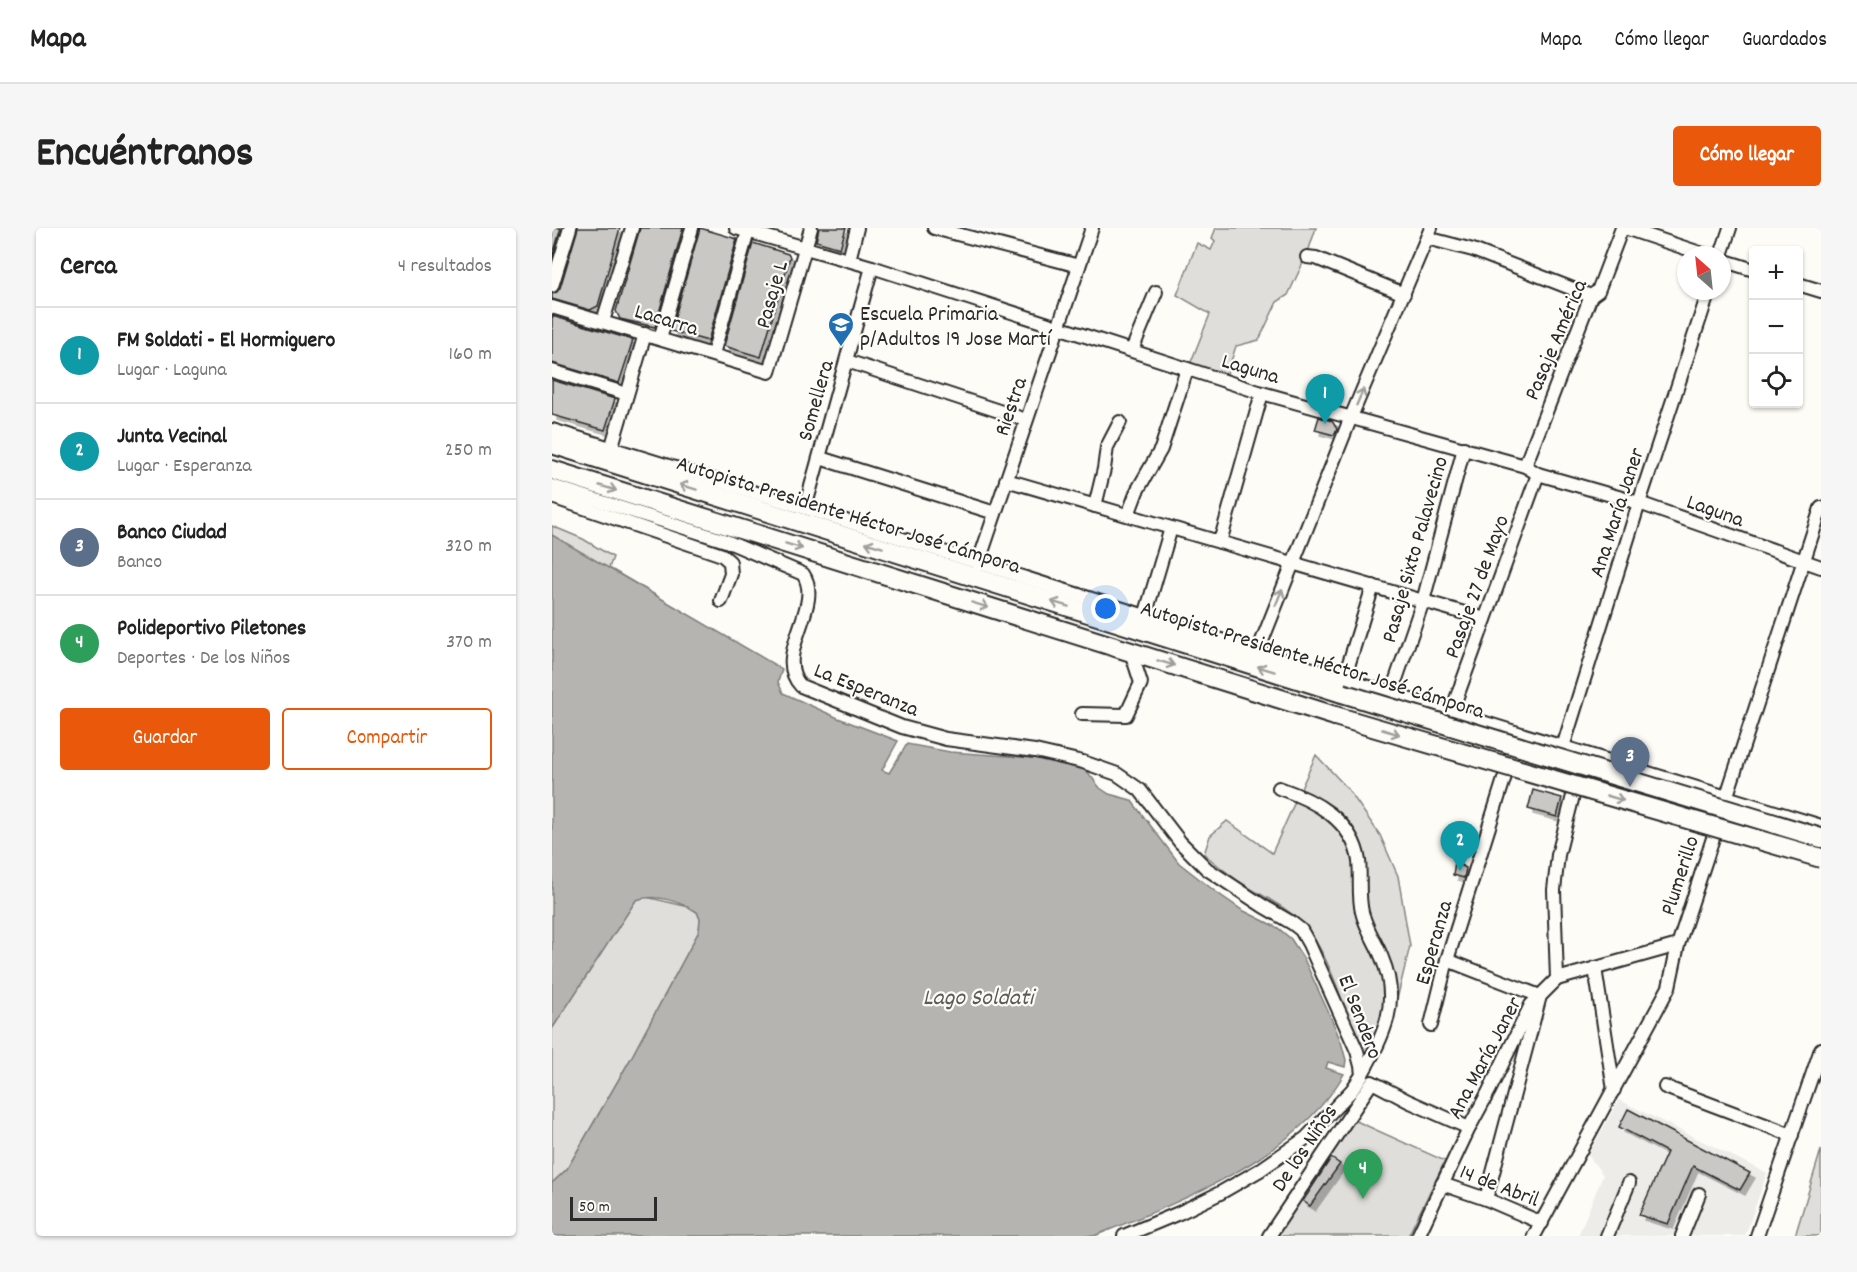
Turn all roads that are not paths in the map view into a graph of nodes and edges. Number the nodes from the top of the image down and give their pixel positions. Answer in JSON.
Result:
{"nodes":[{"id":1,"x":570,"y":228,"type":"edge"},
{"id":2,"x":632,"y":228,"type":"edge"},
{"id":3,"x":692,"y":228,"type":"edge"},
{"id":4,"x":811,"y":228,"type":"edge"},
{"id":5,"x":857,"y":228,"type":"edge"},
{"id":6,"x":934,"y":228,"type":"edge"},
{"id":7,"x":1092,"y":228,"type":"edge"},
{"id":8,"x":1624,"y":228,"type":"edge"},
{"id":9,"x":1730,"y":228,"type":"edge"},
{"id":10,"x":744,"y":229,"type":"edge"},
{"id":11,"x":1429,"y":233,"type":"edge"},
{"id":12,"x":1679,"y":246,"type":"edge"},
{"id":13,"x":1724,"y":246,"type":"edge"},
{"id":14,"x":805,"y":248,"type":"junction"},
{"id":15,"x":1307,"y":257,"type":"dead end"},
{"id":16,"x":849,"y":260,"type":"junction"},
{"id":17,"x":1731,"y":263,"type":"edge"},
{"id":18,"x":1079,"y":266,"type":"junction"},
{"id":19,"x":872,"y":267,"type":"junction"},
{"id":20,"x":1749,"y":268,"type":"edge"},
{"id":21,"x":552,"y":286,"type":"edge"},
{"id":22,"x":1803,"y":286,"type":"edge"},
{"id":23,"x":1821,"y":291,"type":"edge"},
{"id":24,"x":1156,"y":292,"type":"dead end"},
{"id":25,"x":1404,"y":294,"type":"junction"},
{"id":26,"x":1591,"y":296,"type":"junction"},
{"id":27,"x":1706,"y":300,"type":"edge"},
{"id":28,"x":552,"y":307,"type":"edge"},
{"id":29,"x":603,"y":321,"type":"junction"},
{"id":30,"x":1058,"y":327,"type":"junction"},
{"id":31,"x":645,"y":334,"type":"junction"},
{"id":32,"x":660,"y":339,"type":"junction"},
{"id":33,"x":1132,"y":350,"type":"junction"},
{"id":34,"x":713,"y":354,"type":"junction"},
{"id":35,"x":847,"y":361,"type":"junction"},
{"id":36,"x":1187,"y":369,"type":"junction"},
{"id":37,"x":552,"y":371,"type":"edge"},
{"id":38,"x":769,"y":372,"type":"joint"},
{"id":39,"x":1262,"y":393,"type":"junction"},
{"id":40,"x":627,"y":394,"type":"junction"},
{"id":41,"x":1352,"y":417,"type":"junction"},
{"id":42,"x":1026,"y":420,"type":"junction"},
{"id":43,"x":1120,"y":422,"type":"dead end"},
{"id":44,"x":552,"y":430,"type":"edge"},
{"id":45,"x":552,"y":444,"type":"edge"},
{"id":46,"x":1464,"y":448,"type":"junction"},
{"id":47,"x":611,"y":449,"type":"junction"},
{"id":48,"x":820,"y":459,"type":"junction"},
{"id":49,"x":1525,"y":466,"type":"junction"},
{"id":50,"x":552,"y":470,"type":"edge"},
{"id":51,"x":1538,"y":474,"type":"junction"},
{"id":52,"x":1006,"y":480,"type":"junction"},
{"id":53,"x":552,"y":486,"type":"edge"},
{"id":54,"x":552,"y":497,"type":"edge"},
{"id":55,"x":1639,"y":503,"type":"junction"},
{"id":56,"x":1095,"y":506,"type":"junction"},
{"id":57,"x":805,"y":508,"type":"junction"},
{"id":58,"x":1821,"y":508,"type":"edge"},
{"id":59,"x":994,"y":513,"type":"junction"},
{"id":60,"x":1128,"y":515,"type":"junction"},
{"id":61,"x":1171,"y":528,"type":"junction"},
{"id":62,"x":1220,"y":542,"type":"junction"},
{"id":63,"x":1803,"y":562,"type":"junction"},
{"id":64,"x":1293,"y":563,"type":"junction"},
{"id":65,"x":978,"y":564,"type":"junction"},
{"id":66,"x":1821,"y":567,"type":"edge"},
{"id":67,"x":1373,"y":586,"type":"junction"},
{"id":68,"x":1423,"y":601,"type":"junction"},
{"id":69,"x":721,"y":602,"type":"dead end"},
{"id":70,"x":1145,"y":616,"type":"junction"},
{"id":71,"x":1485,"y":619,"type":"junction"},
{"id":72,"x":1258,"y":651,"type":"junction"},
{"id":73,"x":1131,"y":652,"type":"junction"},
{"id":74,"x":1343,"y":686,"type":"junction"},
{"id":75,"x":1390,"y":694,"type":"junction"},
{"id":76,"x":1451,"y":713,"type":"junction"},
{"id":77,"x":1082,"y":714,"type":"dead end"},
{"id":78,"x":1518,"y":734,"type":"junction"},
{"id":79,"x":1563,"y":747,"type":"junction"},
{"id":80,"x":1583,"y":753,"type":"junction"},
{"id":81,"x":1117,"y":774,"type":"joint"},
{"id":82,"x":1279,"y":788,"type":"dead end"},
{"id":83,"x":1725,"y":798,"type":"junction"},
{"id":84,"x":1821,"y":826,"type":"edge"},
{"id":85,"x":1821,"y":837,"type":"edge"},
{"id":86,"x":1821,"y":858,"type":"edge"},
{"id":87,"x":1678,"y":945,"type":"junction"},
{"id":88,"x":1447,"y":960,"type":"junction"},
{"id":89,"x":1595,"y":968,"type":"junction"},
{"id":90,"x":1557,"y":978,"type":"junction"},
{"id":91,"x":1540,"y":996,"type":"junction"},
{"id":92,"x":1431,"y":1025,"type":"dead end"},
{"id":93,"x":1821,"y":1049,"type":"edge"},
{"id":94,"x":1367,"y":1078,"type":"junction"},
{"id":95,"x":1665,"y":1087,"type":"dead end"},
{"id":96,"x":1614,"y":1089,"type":"junction"},
{"id":97,"x":1469,"y":1128,"type":"junction"},
{"id":98,"x":1792,"y":1136,"type":"junction"},
{"id":99,"x":1629,"y":1183,"type":"dead end"},
{"id":100,"x":1442,"y":1184,"type":"junction"},
{"id":101,"x":1699,"y":1194,"type":"dead end"},
{"id":102,"x":1486,"y":1199,"type":"junction"},
{"id":103,"x":1542,"y":1223,"type":"junction"},
{"id":104,"x":1124,"y":1236,"type":"edge"},
{"id":105,"x":1269,"y":1236,"type":"edge"},
{"id":106,"x":1418,"y":1236,"type":"edge"},
{"id":107,"x":1534,"y":1236,"type":"edge"},
{"id":108,"x":1607,"y":1236,"type":"edge"},
{"id":109,"x":1682,"y":1236,"type":"edge"},
{"id":110,"x":1757,"y":1236,"type":"edge"}],
"edges":[{"from":1,"to":21,"type":"street"},
{"from":2,"to":29,"type":"street"},
{"from":3,"to":32,"type":"street"},
{"from":4,"to":14,"type":"street","name":"Pasaje L"},
{"from":5,"to":16,"type":"street"},
{"from":6,"to":18,"type":"street"},
{"from":7,"to":18,"type":"street","name":"Riestra"},
{"from":8,"to":12,"type":"street"},
{"from":8,"to":26,"type":"street","name":"Pasaje América"},
{"from":9,"to":13,"type":"street"},
{"from":10,"to":14,"type":"street","name":"Laguna"},
{"from":10,"to":34,"type":"street"},
{"from":11,"to":25,"type":"street"},
{"from":11,"to":26,"type":"street"},
{"from":14,"to":16,"type":"street","name":"Laguna"},
{"from":14,"to":38,"type":"street","name":"Pasaje L"},
{"from":15,"to":25,"type":"street"},
{"from":16,"to":19,"type":"street","name":"Laguna"},
{"from":17,"to":20,"type":"street"},
{"from":18,"to":30,"type":"street","name":"Riestra"},
{"from":19,"to":30,"type":"street","name":"Laguna"},
{"from":19,"to":35,"type":"street","name":"Somellera"},
{"from":22,"to":23,"type":"street"},
{"from":24,"to":33,"type":"street"},
{"from":41,"to":25,"type":"street","one_way":true},
{"from":26,"to":49,"type":"street","name":"Pasaje América"},
{"from":27,"to":55,"type":"street","name":"Ana María Janer"},
{"from":28,"to":29,"type":"street","name":"Lacarra"},
{"from":29,"to":31,"type":"street","name":"Lacarra"},
{"from":30,"to":33,"type":"street","name":"Laguna"},
{"from":30,"to":42,"type":"street","name":"Riestra"},
{"from":31,"to":32,"type":"street","name":"Lacarra"},
{"from":31,"to":40,"type":"street"},
{"from":32,"to":34,"type":"street","name":"Lacarra"},
{"from":33,"to":36,"type":"street","name":"Laguna"},
{"from":34,"to":38,"type":"street","name":"Lacarra"},
{"from":35,"to":42,"type":"street"},
{"from":35,"to":48,"type":"street","name":"Somellera"},
{"from":36,"to":39,"type":"street","name":"Laguna"},
{"from":36,"to":60,"type":"street"},
{"from":37,"to":40,"type":"street"},
{"from":39,"to":41,"type":"street","name":"Laguna"},
{"from":39,"to":62,"type":"street"},
{"from":40,"to":47,"type":"street"},
{"from":41,"to":46,"type":"street","name":"Laguna"},
{"from":41,"to":64,"type":"street"},
{"from":42,"to":52,"type":"street","name":"Riestra"},
{"from":43,"to":56,"type":"street"},
{"from":44,"to":47,"type":"street"},
{"from":74,"to":45,"type":"highway","name":"Autopista Presidente Héctor José Cámpora","one_way":true},
{"from":46,"to":49,"type":"street","name":"Laguna"},
{"from":46,"to":68,"type":"street","name":"Pasaje Sixto Palavecino"},
{"from":47,"to":57,"type":"street"},
{"from":48,"to":57,"type":"street","name":"Somellera"},
{"from":48,"to":59,"type":"street"},
{"from":49,"to":51,"type":"street","name":"Laguna"},
{"from":50,"to":73,"type":"highway","name":"Autopista Presidente Héctor José Cámpora","one_way":true},
{"from":51,"to":55,"type":"street","name":"Laguna"},
{"from":51,"to":71,"type":"street","name":"Pasaje 27 de Mayo"},
{"from":52,"to":56,"type":"street"},
{"from":52,"to":59,"type":"street","name":"Riestra"},
{"from":53,"to":81,"type":"street","name":"La Esperanza"},
{"from":54,"to":69,"type":"street"},
{"from":55,"to":63,"type":"street","name":"Laguna"},
{"from":55,"to":79,"type":"street","name":"Ana María Janer"},
{"from":56,"to":60,"type":"street"},
{"from":57,"to":65,"type":"street"},
{"from":58,"to":63,"type":"street","name":"Plumerillo"},
{"from":59,"to":65,"type":"street","name":"Riestra"},
{"from":60,"to":61,"type":"street"},
{"from":61,"to":62,"type":"street"},
{"from":61,"to":70,"type":"street"},
{"from":62,"to":64,"type":"street"},
{"from":63,"to":66,"type":"street","name":"Laguna"},
{"from":63,"to":83,"type":"street","name":"Plumerillo"},
{"from":64,"to":67,"type":"street"},
{"from":72,"to":64,"type":"street","one_way":true},
{"from":65,"to":70,"type":"street"},
{"from":67,"to":68,"type":"street"},
{"from":67,"to":74,"type":"street"},
{"from":68,"to":71,"type":"street"},
{"from":68,"to":75,"type":"street","name":"Pasaje Sixto Palavecino"},
{"from":70,"to":72,"type":"street"},
{"from":71,"to":76,"type":"street","name":"Pasaje 27 de Mayo"},
{"from":72,"to":74,"type":"street"},
{"from":73,"to":77,"type":"street"},
{"from":73,"to":86,"type":"highway","name":"Autopista Presidente Héctor José Cámpora","one_way":true,"bridge":true},
{"from":74,"to":75,"type":"street"},
{"from":74,"to":85,"type":"highway","name":"Autopista Presidente Héctor José Cámpora","bridge":true},
{"from":75,"to":76,"type":"street"},
{"from":76,"to":78,"type":"street"},
{"from":78,"to":79,"type":"street"},
{"from":78,"to":88,"type":"street","name":"Esperanza"},
{"from":79,"to":80,"type":"street"},
{"from":80,"to":83,"type":"street"},
{"from":80,"to":90,"type":"street"},
{"from":81,"to":94,"type":"street","name":"El Sendero"},
{"from":82,"to":94,"type":"street"},
{"from":83,"to":84,"type":"street"},
{"from":83,"to":87,"type":"street","name":"Plumerillo"},
{"from":87,"to":89,"type":"street"},
{"from":87,"to":96,"type":"street","name":"Plumerillo"},
{"from":88,"to":91,"type":"street"},
{"from":88,"to":92,"type":"street","name":"Esperanza"},
{"from":89,"to":90,"type":"street"},
{"from":89,"to":96,"type":"street"},
{"from":90,"to":91,"type":"street","name":"Ana María Janer"},
{"from":91,"to":97,"type":"street","name":"Ana María Janer"},
{"from":91,"to":102,"type":"street"},
{"from":93,"to":98,"type":"street"},
{"from":94,"to":97,"type":"street"},
{"from":94,"to":104,"type":"street","name":"El Sendero"},
{"from":94,"to":105,"type":"street","name":"De los Niños"},
{"from":95,"to":98,"type":"street"},
{"from":96,"to":103,"type":"street","name":"Plumerillo"},
{"from":97,"to":100,"type":"street","name":"Ana María Janer"},
{"from":98,"to":110,"type":"street"},
{"from":99,"to":108,"type":"street"},
{"from":100,"to":102,"type":"street","name":"14 de Abril"},
{"from":100,"to":106,"type":"street","name":"Ana María Janer"},
{"from":101,"to":109,"type":"street"},
{"from":102,"to":103,"type":"street","name":"14 de Abril"},
{"from":103,"to":107,"type":"street","name":"Plumerillo"}]}
